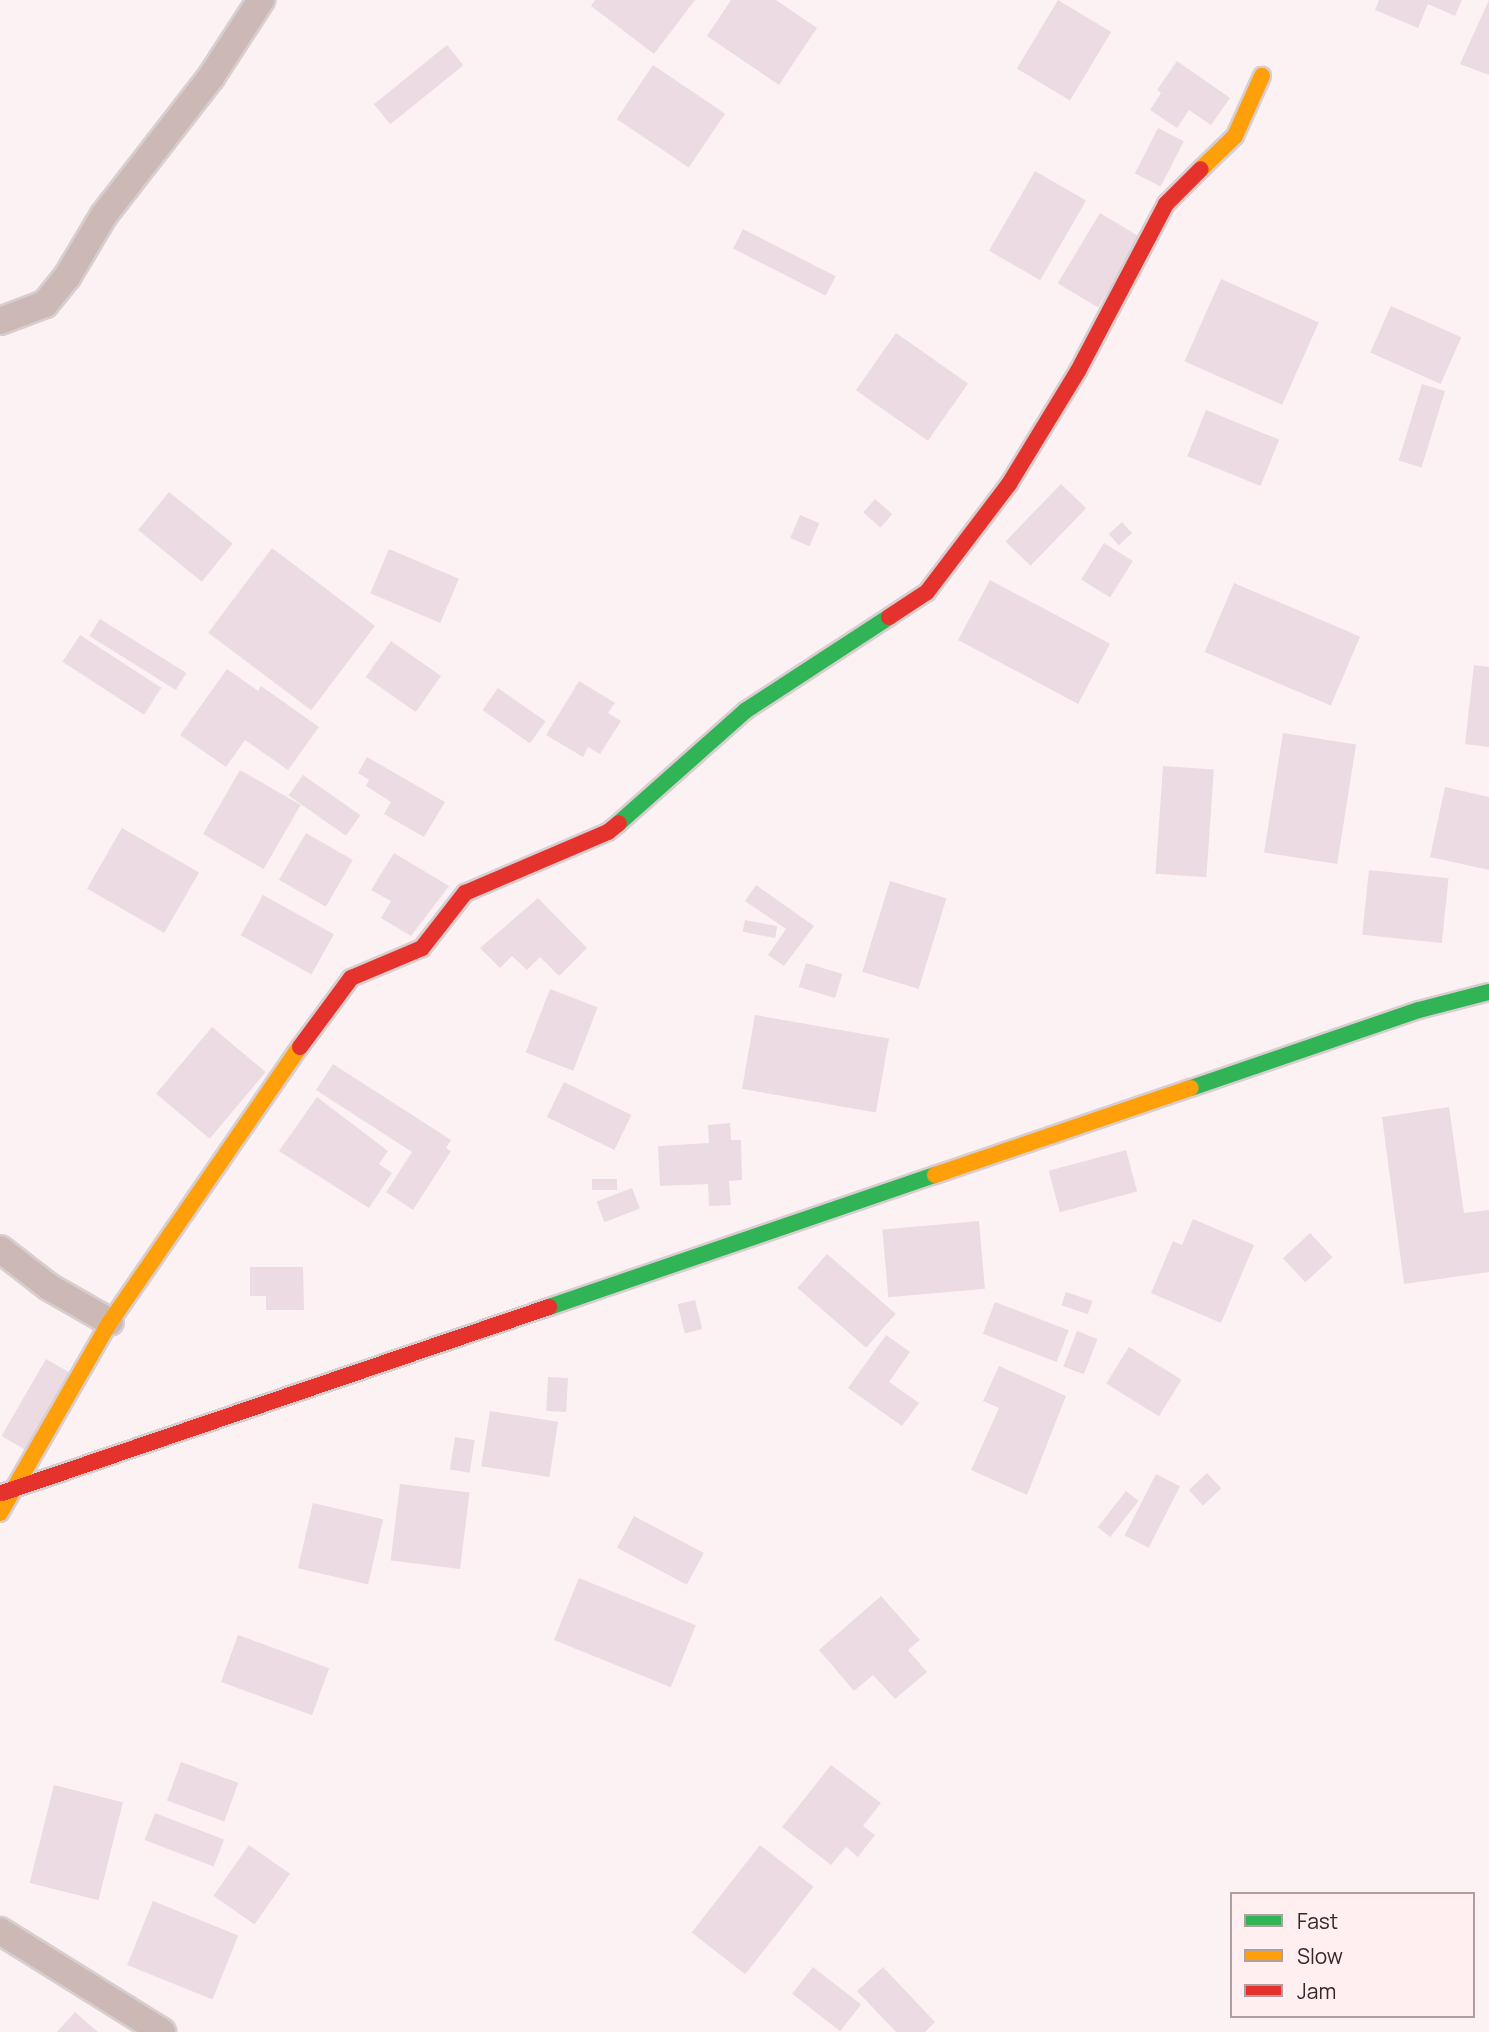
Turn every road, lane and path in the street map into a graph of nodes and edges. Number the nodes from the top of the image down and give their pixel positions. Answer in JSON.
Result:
{"nodes":[{"id":1,"x":261,"y":0,"type":"edge"},
{"id":2,"x":1262,"y":76,"type":"dead end"},
{"id":3,"x":0,"y":321,"type":"edge"},
{"id":4,"x":1489,"y":992,"type":"edge"},
{"id":5,"x":0,"y":1249,"type":"edge"},
{"id":6,"x":110,"y":1322,"type":"junction"},
{"id":7,"x":6,"y":1491,"type":"edge"},
{"id":8,"x":0,"y":1513,"type":"edge"},
{"id":9,"x":0,"y":1931,"type":"edge"},
{"id":10,"x":162,"y":2032,"type":"edge"}],
"edges":[{"from":1,"to":3,"type":"street"},
{"from":2,"to":6,"type":"street"},
{"from":4,"to":7,"type":"street"},
{"from":5,"to":6,"type":"street"},
{"from":6,"to":7,"type":"street"},
{"from":7,"to":8,"type":"street"},
{"from":9,"to":10,"type":"street"}]}
